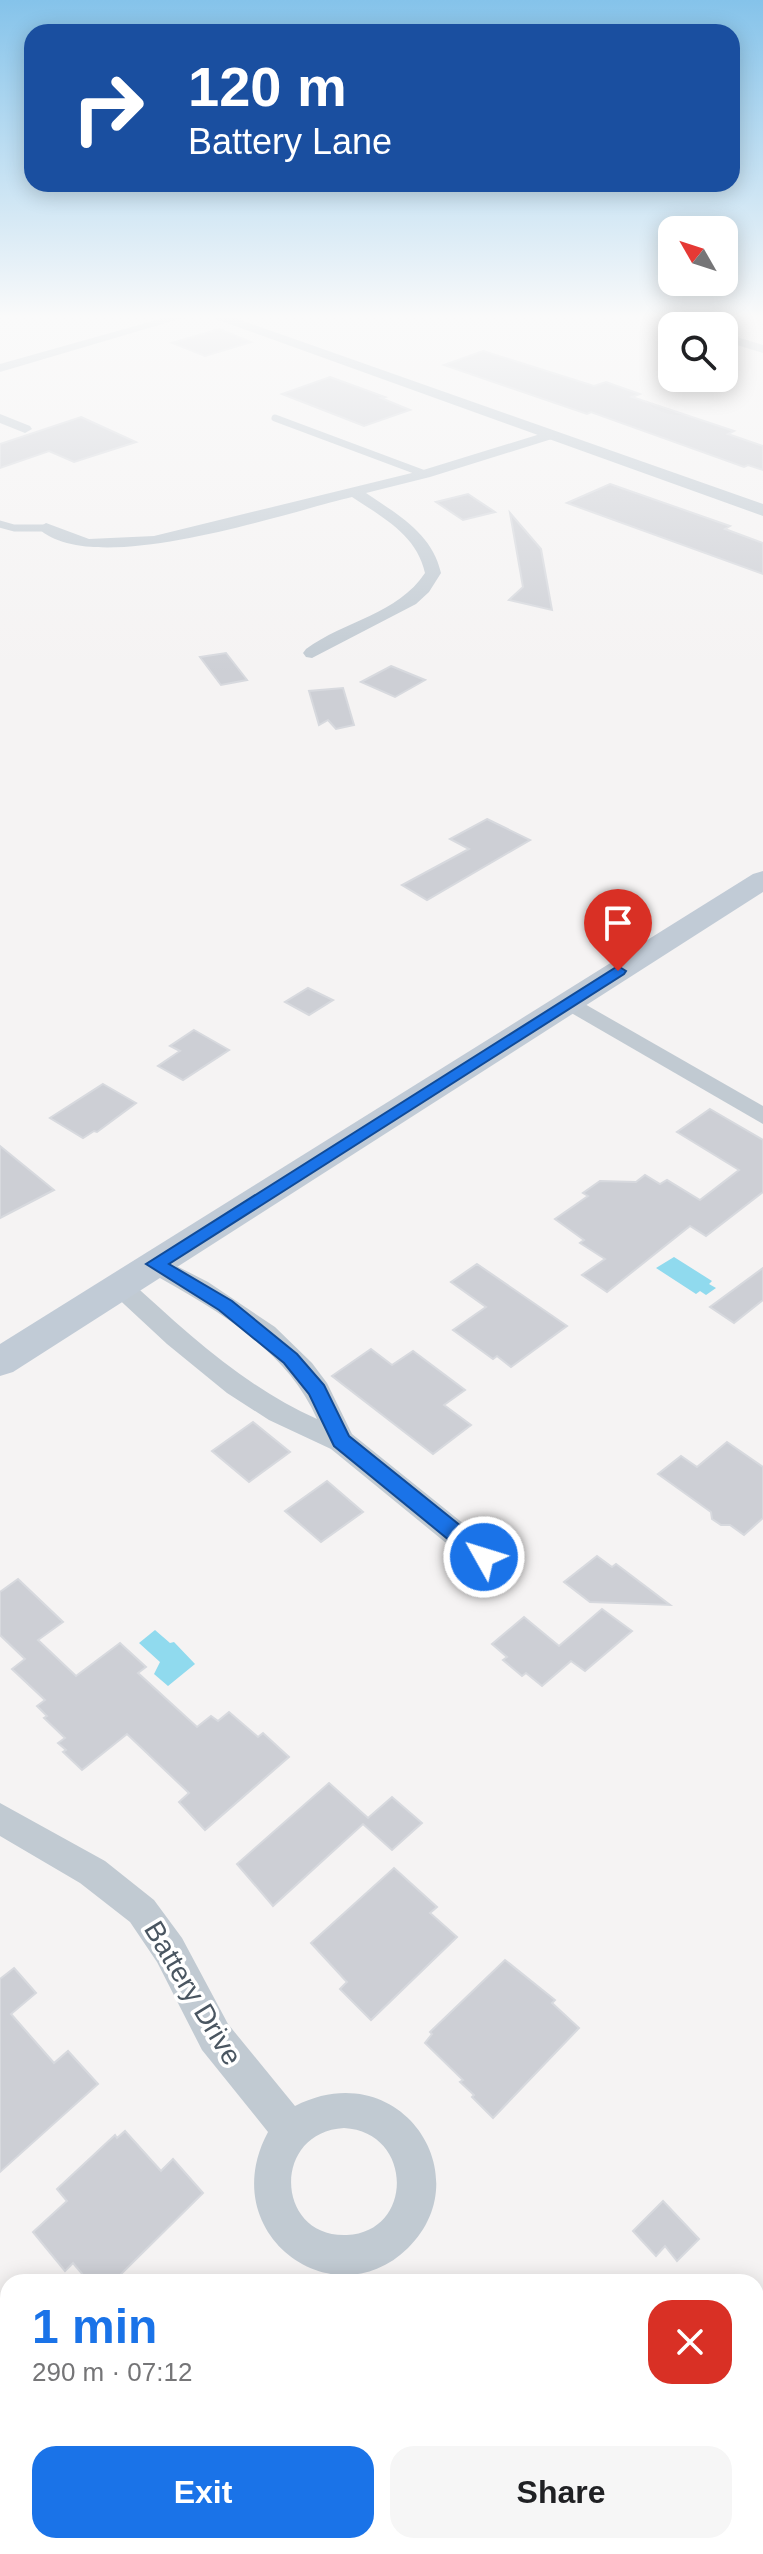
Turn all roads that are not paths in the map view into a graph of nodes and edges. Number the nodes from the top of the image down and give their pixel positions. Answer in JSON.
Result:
{"nodes":[{"id":1,"x":324,"y":436,"type":"edge"},
{"id":2,"x":546,"y":436,"type":"edge"},
{"id":3,"x":553,"y":436,"type":"edge"},
{"id":4,"x":425,"y":474,"type":"junction"},
{"id":5,"x":355,"y":492,"type":"junction"},
{"id":6,"x":763,"y":510,"type":"edge"},
{"id":7,"x":0,"y":524,"type":"edge"},
{"id":8,"x":46,"y":528,"type":"joint"},
{"id":9,"x":312,"y":653,"type":"dead end"},
{"id":10,"x":763,"y":880,"type":"edge"},
{"id":11,"x":569,"y":1002,"type":"junction"},
{"id":12,"x":763,"y":1116,"type":"edge"},
{"id":13,"x":155,"y":1264,"type":"junction"},
{"id":14,"x":120,"y":1286,"type":"junction"},
{"id":15,"x":0,"y":1362,"type":"edge"},
{"id":16,"x":341,"y":1441,"type":"junction"},
{"id":17,"x":484,"y":1557,"type":"dead end"},
{"id":18,"x":0,"y":1818,"type":"edge"},
{"id":19,"x":293,"y":2131,"type":"dead end"}],
"edges":[{"from":1,"to":4,"type":"lane"},
{"from":2,"to":4,"type":"street"},
{"from":3,"to":6,"type":"street"},
{"from":4,"to":5,"type":"street"},
{"from":5,"to":8,"type":"street"},
{"from":5,"to":9,"type":"street"},
{"from":7,"to":8,"type":"lane"},
{"from":10,"to":11,"type":"main road"},
{"from":11,"to":12,"type":"street"},
{"from":11,"to":13,"type":"main road"},
{"from":13,"to":14,"type":"main road"},
{"from":13,"to":16,"type":"street"},
{"from":14,"to":15,"type":"main road"},
{"from":14,"to":16,"type":"street"},
{"from":16,"to":17,"type":"street"},
{"from":18,"to":19,"type":"street","name":"Battery Drive"}]}
